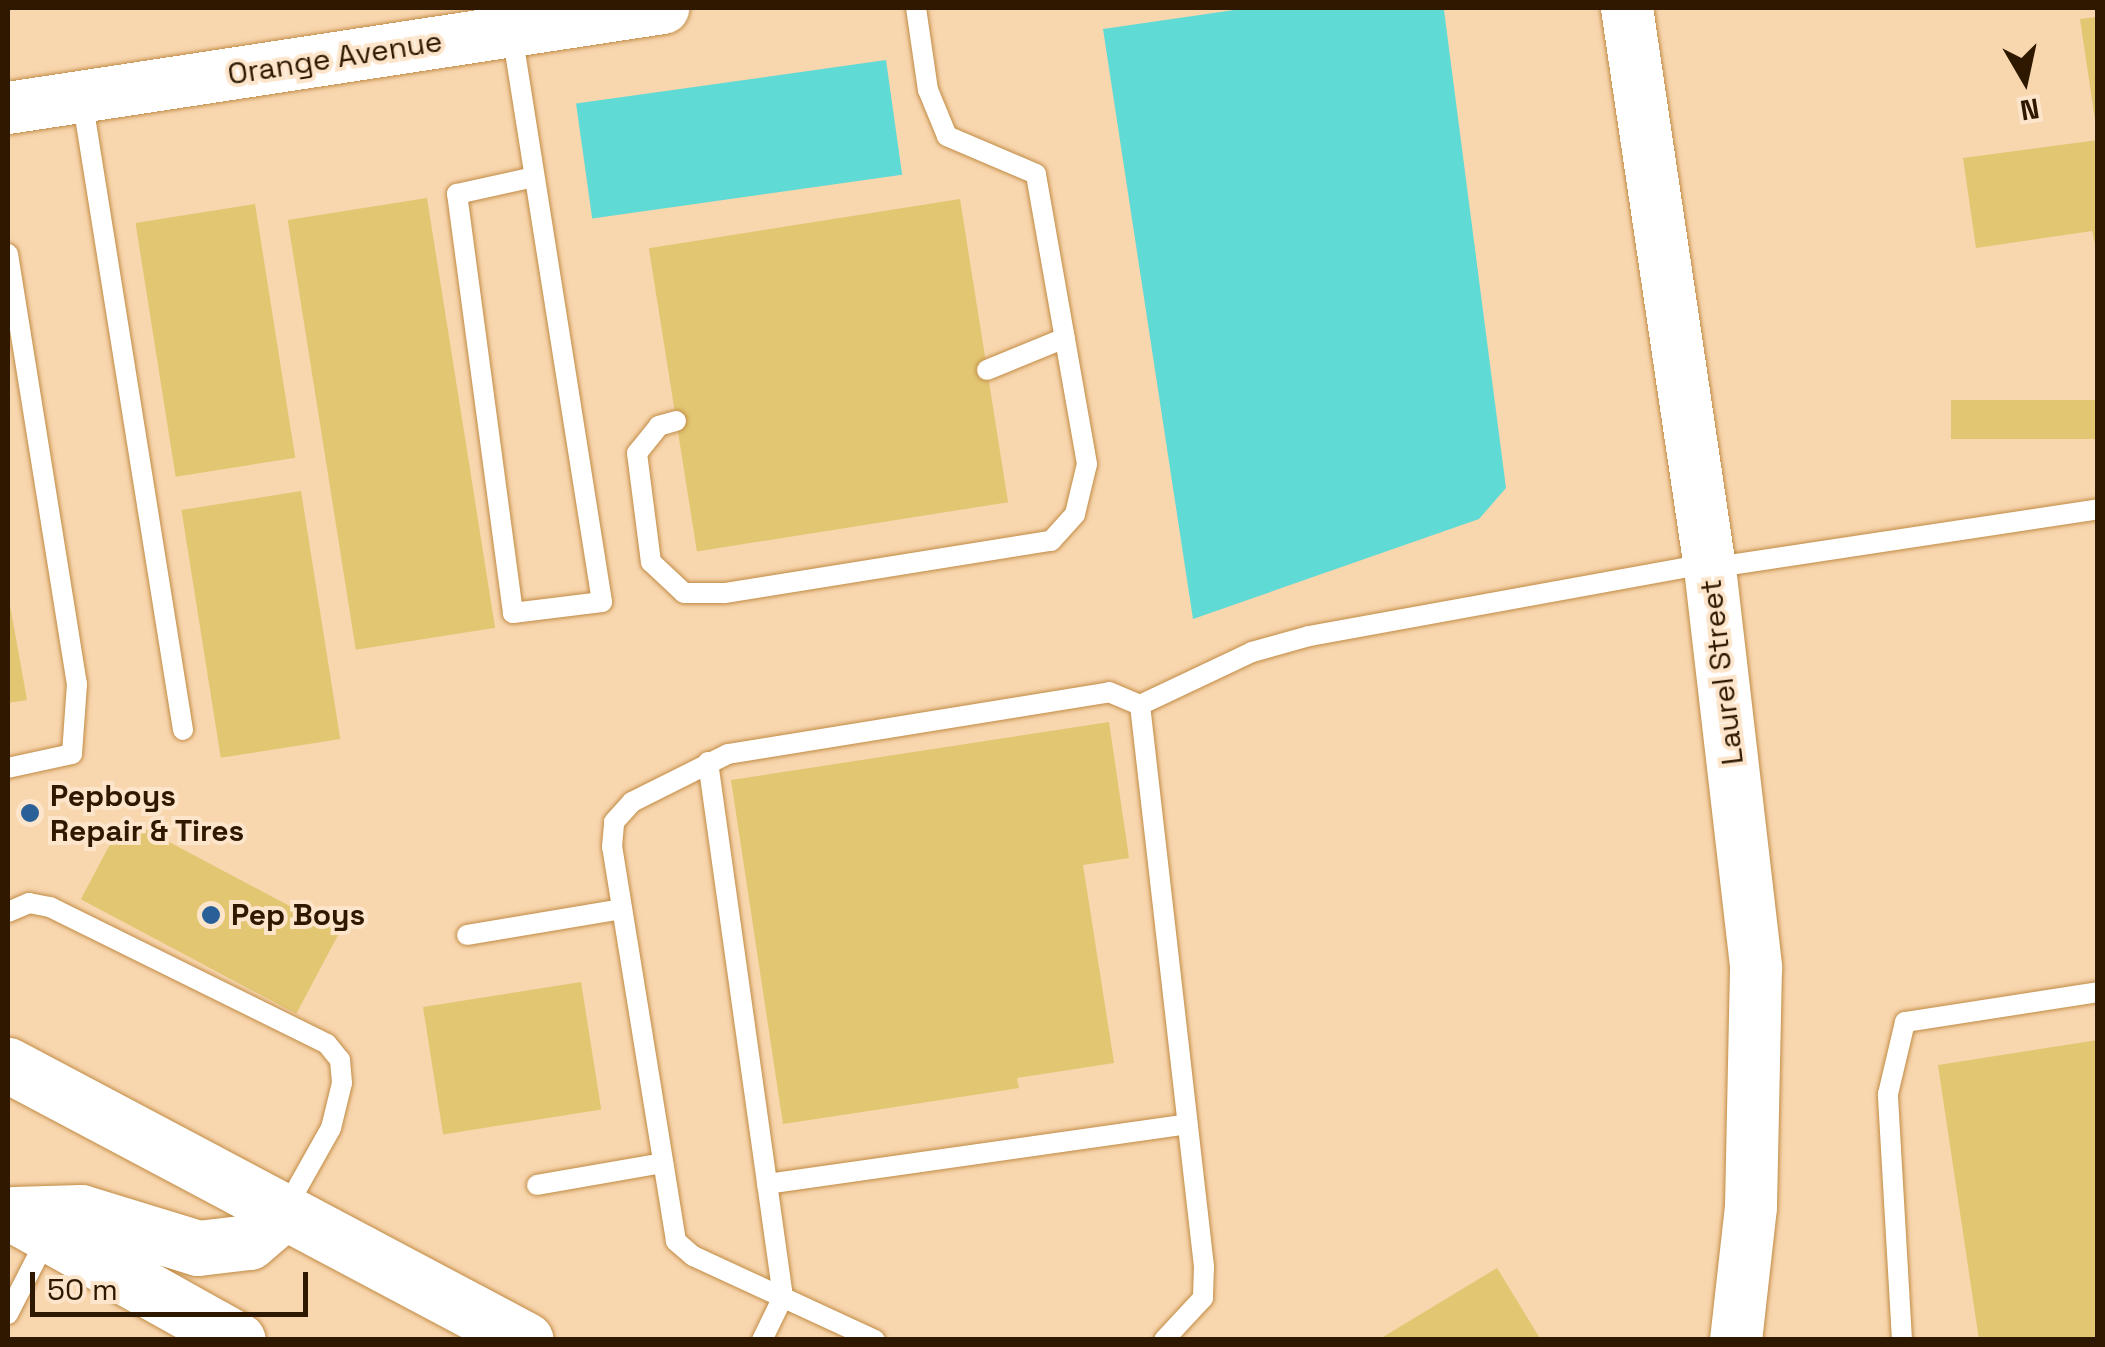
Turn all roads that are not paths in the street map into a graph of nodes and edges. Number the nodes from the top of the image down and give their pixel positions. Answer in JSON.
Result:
{"nodes":[{"id":1,"x":662,"y":8,"type":"edge"},
{"id":2,"x":916,"y":8,"type":"edge"},
{"id":3,"x":1627,"y":8,"type":"edge"},
{"id":4,"x":511,"y":31,"type":"junction"},
{"id":5,"x":82,"y":96,"type":"junction"},
{"id":6,"x":8,"y":108,"type":"edge"},
{"id":7,"x":534,"y":177,"type":"junction"},
{"id":8,"x":8,"y":254,"type":"edge"},
{"id":9,"x":1064,"y":338,"type":"junction"},
{"id":10,"x":988,"y":370,"type":"dead end"},
{"id":11,"x":676,"y":421,"type":"dead end"},
{"id":12,"x":2098,"y":509,"type":"edge"},
{"id":13,"x":1710,"y":566,"type":"junction"},
{"id":14,"x":1140,"y":705,"type":"junction"},
{"id":15,"x":183,"y":730,"type":"dead end"},
{"id":16,"x":708,"y":762,"type":"junction"},
{"id":17,"x":8,"y":768,"type":"edge"},
{"id":18,"x":622,"y":909,"type":"junction"},
{"id":19,"x":8,"y":912,"type":"edge"},
{"id":20,"x":467,"y":934,"type":"dead end"},
{"id":21,"x":2098,"y":992,"type":"edge"},
{"id":22,"x":8,"y":1065,"type":"edge"},
{"id":23,"x":1187,"y":1124,"type":"junction"},
{"id":24,"x":663,"y":1164,"type":"junction"},
{"id":25,"x":767,"y":1184,"type":"junction"},
{"id":26,"x":537,"y":1185,"type":"dead end"},
{"id":27,"x":284,"y":1212,"type":"junction"},
{"id":28,"x":23,"y":1220,"type":"edge"},
{"id":29,"x":783,"y":1298,"type":"junction"},
{"id":30,"x":8,"y":1314,"type":"edge"},
{"id":31,"x":238,"y":1340,"type":"edge"},
{"id":32,"x":526,"y":1340,"type":"edge"},
{"id":33,"x":762,"y":1340,"type":"edge"},
{"id":34,"x":875,"y":1340,"type":"edge"},
{"id":35,"x":1164,"y":1340,"type":"edge"},
{"id":36,"x":1736,"y":1340,"type":"edge"},
{"id":37,"x":1902,"y":1340,"type":"edge"}],
"edges":[{"from":1,"to":4,"type":"street","name":"Orange Avenue"},
{"from":2,"to":9,"type":"lane"},
{"from":3,"to":13,"type":"street","name":"Laurel Street"},
{"from":4,"to":5,"type":"street","name":"Orange Avenue"},
{"from":4,"to":7,"type":"lane"},
{"from":5,"to":6,"type":"street","name":"Orange Avenue"},
{"from":5,"to":15,"type":"lane"},
{"from":7,"to":7,"type":"lane"},
{"from":8,"to":17,"type":"lane"},
{"from":9,"to":10,"type":"lane"},
{"from":9,"to":11,"type":"lane"},
{"from":12,"to":13,"type":"lane"},
{"from":13,"to":14,"type":"lane"},
{"from":13,"to":36,"type":"street","name":"Laurel Street"},
{"from":14,"to":16,"type":"lane"},
{"from":14,"to":23,"type":"lane"},
{"from":16,"to":18,"type":"lane"},
{"from":16,"to":25,"type":"lane"},
{"from":18,"to":20,"type":"lane"},
{"from":18,"to":24,"type":"lane"},
{"from":19,"to":27,"type":"lane"},
{"from":21,"to":37,"type":"lane"},
{"from":22,"to":27,"type":"main road"},
{"from":23,"to":25,"type":"lane"},
{"from":23,"to":35,"type":"lane"},
{"from":24,"to":26,"type":"lane"},
{"from":24,"to":29,"type":"lane"},
{"from":25,"to":29,"type":"lane"},
{"from":27,"to":28,"type":"main road"},
{"from":27,"to":32,"type":"main road"},
{"from":28,"to":30,"type":"lane"},
{"from":28,"to":31,"type":"main road"},
{"from":29,"to":33,"type":"lane"},
{"from":29,"to":34,"type":"lane"}]}
